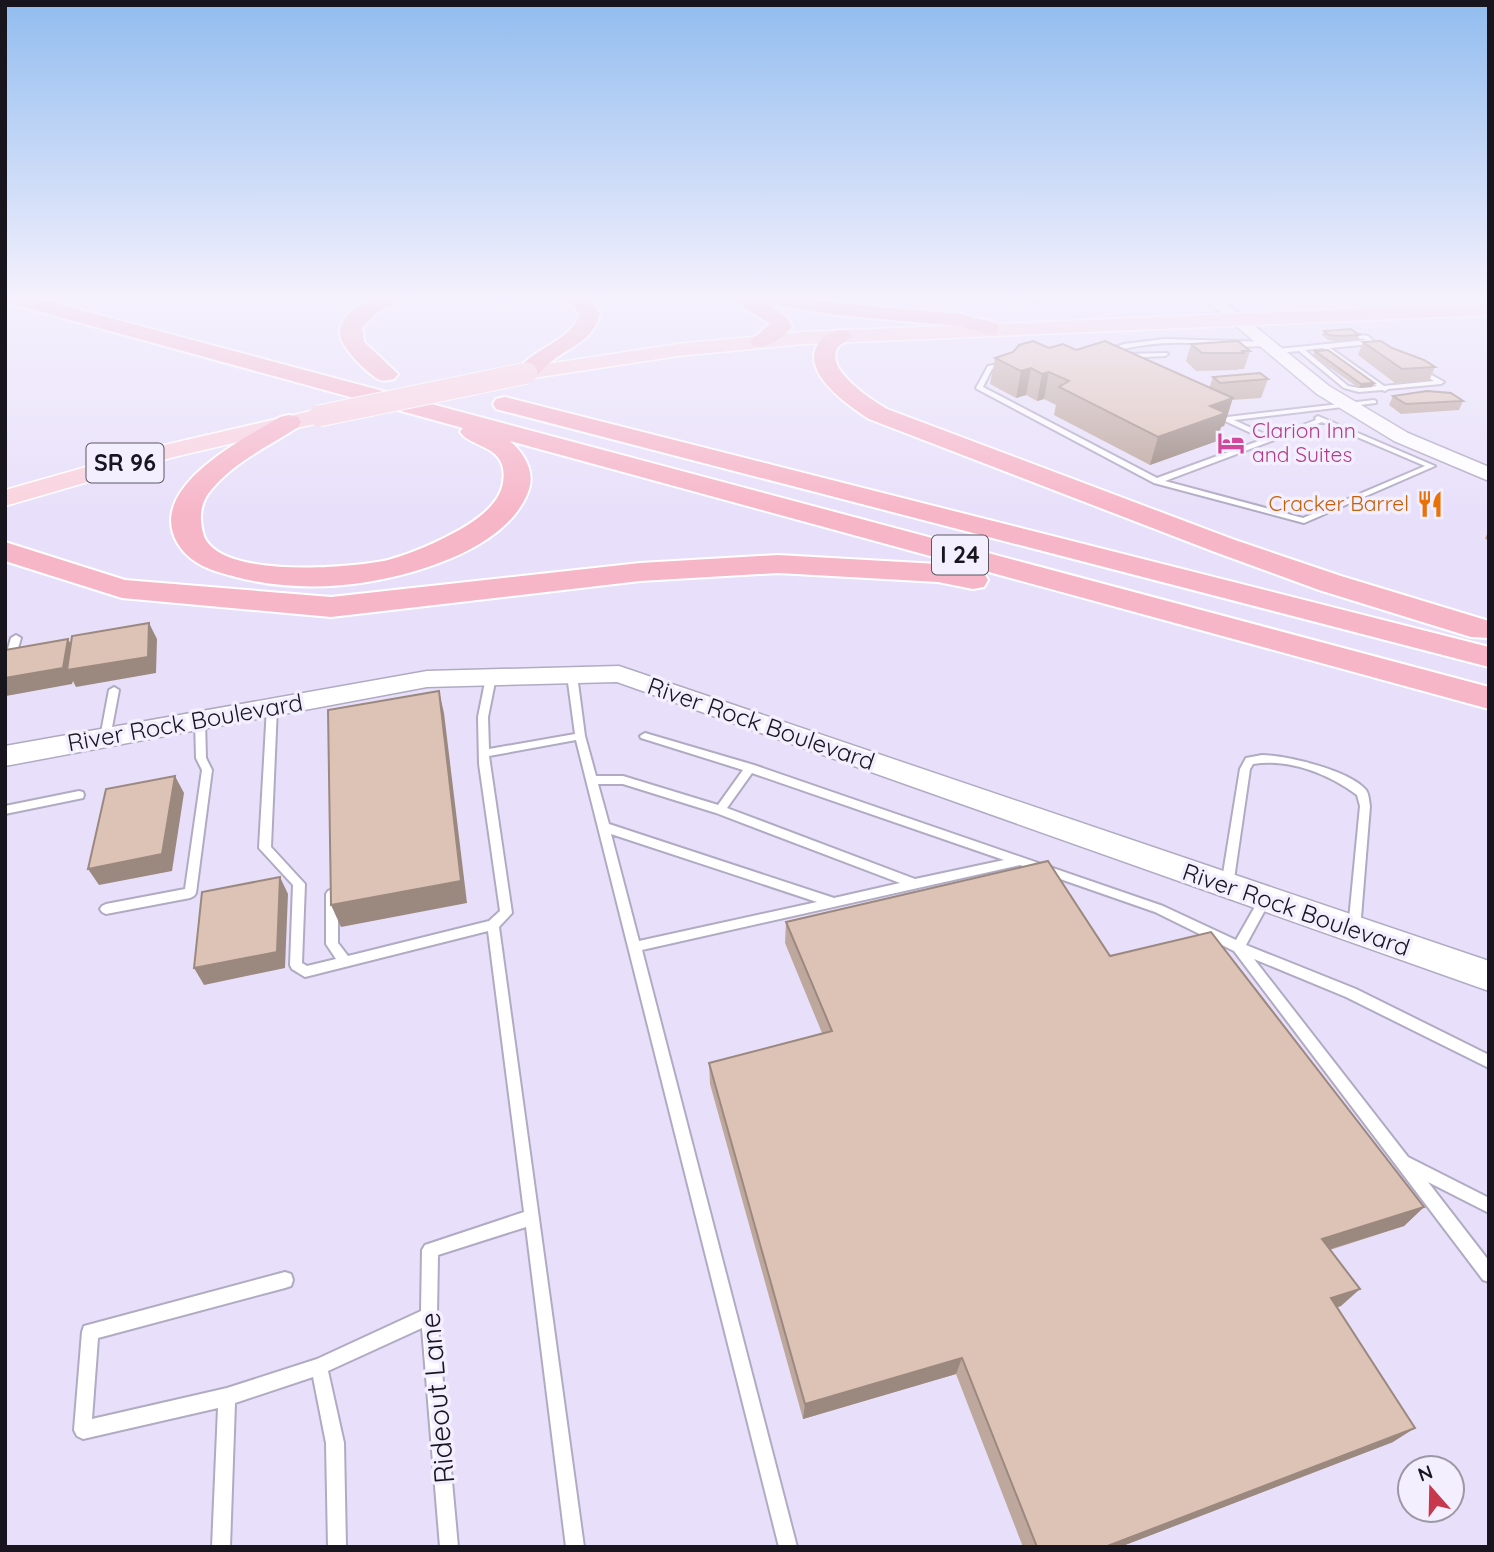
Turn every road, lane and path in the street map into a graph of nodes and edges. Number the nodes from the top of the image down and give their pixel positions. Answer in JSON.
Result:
{"nodes":[{"id":1,"x":270,"y":367,"type":"edge"},
{"id":2,"x":360,"y":367,"type":"edge"},
{"id":3,"x":379,"y":367,"type":"edge"},
{"id":4,"x":533,"y":367,"type":"edge"},
{"id":5,"x":562,"y":367,"type":"edge"},
{"id":6,"x":829,"y":367,"type":"edge"},
{"id":7,"x":990,"y":367,"type":"edge"},
{"id":8,"x":1297,"y":367,"type":"edge"},
{"id":9,"x":1318,"y":367,"type":"edge"},
{"id":10,"x":1352,"y":367,"type":"edge"},
{"id":11,"x":1414,"y":367,"type":"edge"},
{"id":12,"x":527,"y":373,"type":"junction"},
{"id":13,"x":386,"y":374,"type":"junction"},
{"id":14,"x":985,"y":375,"type":"junction"},
{"id":15,"x":998,"y":376,"type":"edge"},
{"id":16,"x":1385,"y":389,"type":"junction"},
{"id":17,"x":1347,"y":396,"type":"junction"},
{"id":18,"x":1374,"y":402,"type":"dead end"},
{"id":19,"x":1201,"y":407,"type":"edge"},
{"id":20,"x":432,"y":411,"type":"junction"},
{"id":21,"x":1299,"y":411,"type":"junction"},
{"id":22,"x":1226,"y":419,"type":"junction"},
{"id":23,"x":1322,"y":420,"type":"junction"},
{"id":24,"x":289,"y":422,"type":"junction"},
{"id":25,"x":1270,"y":439,"type":"junction"},
{"id":26,"x":1420,"y":446,"type":"junction"},
{"id":27,"x":1397,"y":452,"type":"junction"},
{"id":28,"x":1489,"y":475,"type":"edge"},
{"id":29,"x":1157,"y":481,"type":"junction"},
{"id":30,"x":5,"y":498,"type":"edge"},
{"id":31,"x":14,"y":552,"type":"edge"},
{"id":32,"x":1215,"y":625,"type":"junction"},
{"id":33,"x":1489,"y":631,"type":"edge"},
{"id":34,"x":16,"y":638,"type":"dead end"},
{"id":35,"x":1489,"y":657,"type":"edge"},
{"id":36,"x":5,"y":675,"type":"edge"},
{"id":37,"x":572,"y":676,"type":"junction"},
{"id":38,"x":491,"y":677,"type":"junction"},
{"id":39,"x":114,"y":690,"type":"dead end"},
{"id":40,"x":1489,"y":698,"type":"edge"},
{"id":41,"x":272,"y":707,"type":"junction"},
{"id":42,"x":201,"y":720,"type":"junction"},
{"id":43,"x":580,"y":736,"type":"junction"},
{"id":44,"x":645,"y":736,"type":"dead end"},
{"id":45,"x":105,"y":738,"type":"junction"},
{"id":46,"x":484,"y":753,"type":"junction"},
{"id":47,"x":5,"y":756,"type":"edge"},
{"id":48,"x":750,"y":768,"type":"junction"},
{"id":49,"x":592,"y":780,"type":"junction"},
{"id":50,"x":79,"y":795,"type":"dead end"},
{"id":51,"x":5,"y":810,"type":"edge"},
{"id":52,"x":720,"y":810,"type":"junction"},
{"id":53,"x":604,"y":827,"type":"junction"},
{"id":54,"x":1020,"y":860,"type":"junction"},
{"id":55,"x":332,"y":875,"type":"edge"},
{"id":56,"x":915,"y":884,"type":"junction"},
{"id":57,"x":1227,"y":886,"type":"junction"},
{"id":58,"x":1265,"y":899,"type":"junction"},
{"id":59,"x":834,"y":903,"type":"junction"},
{"id":60,"x":106,"y":909,"type":"dead end"},
{"id":61,"x":493,"y":925,"type":"junction"},
{"id":62,"x":1354,"y":930,"type":"junction"},
{"id":63,"x":634,"y":947,"type":"junction"},
{"id":64,"x":1238,"y":947,"type":"junction"},
{"id":65,"x":345,"y":962,"type":"junction"},
{"id":66,"x":1489,"y":976,"type":"edge"},
{"id":67,"x":1489,"y":1062,"type":"edge"},
{"id":68,"x":1402,"y":1161,"type":"junction"},
{"id":69,"x":1489,"y":1206,"type":"edge"},
{"id":70,"x":532,"y":1217,"type":"junction"},
{"id":71,"x":1489,"y":1274,"type":"edge"},
{"id":72,"x":285,"y":1280,"type":"dead end"},
{"id":73,"x":429,"y":1316,"type":"junction"},
{"id":74,"x":318,"y":1367,"type":"junction"},
{"id":75,"x":227,"y":1397,"type":"junction"},
{"id":76,"x":221,"y":1547,"type":"edge"},
{"id":77,"x":337,"y":1547,"type":"edge"},
{"id":78,"x":449,"y":1547,"type":"edge"},
{"id":79,"x":575,"y":1547,"type":"edge"},
{"id":80,"x":788,"y":1547,"type":"edge"}],
"edges":[{"from":1,"to":20,"type":"highway","number":"I 24"},
{"from":2,"to":13,"type":"highway","number":"I 24"},
{"from":3,"to":13,"type":"highway"},
{"from":4,"to":12,"type":"highway"},
{"from":5,"to":12,"type":"main road","number":"SR 96"},
{"from":6,"to":33,"type":"highway"},
{"from":7,"to":14,"type":"lane"},
{"from":8,"to":17,"type":"street"},
{"from":9,"to":17,"type":"lane"},
{"from":10,"to":16,"type":"lane"},
{"from":11,"to":16,"type":"lane"},
{"from":12,"to":24,"type":"main road","number":"SR 96","bridge":true},
{"from":13,"to":35,"type":"highway","number":"I 24"},
{"from":14,"to":15,"type":"lane"},
{"from":14,"to":29,"type":"lane"},
{"from":16,"to":17,"type":"lane"},
{"from":17,"to":18,"type":"lane"},
{"from":17,"to":21,"type":"lane"},
{"from":17,"to":26,"type":"street"},
{"from":19,"to":22,"type":"lane"},
{"from":20,"to":24,"type":"highway"},
{"from":20,"to":32,"type":"highway","number":"I 24"},
{"from":21,"to":22,"type":"lane"},
{"from":21,"to":23,"type":"lane"},
{"from":22,"to":25,"type":"lane"},
{"from":23,"to":25,"type":"lane"},
{"from":23,"to":27,"type":"lane"},
{"from":24,"to":30,"type":"main road","number":"SR 96"},
{"from":25,"to":29,"type":"lane"},
{"from":26,"to":27,"type":"lane"},
{"from":26,"to":28,"type":"street"},
{"from":27,"to":29,"type":"lane"},
{"from":31,"to":32,"type":"highway"},
{"from":32,"to":40,"type":"highway","number":"I 24"},
{"from":34,"to":36,"type":"lane"},
{"from":37,"to":38,"type":"street","name":"River Rock Boulevard"},
{"from":37,"to":43,"type":"lane"},
{"from":37,"to":57,"type":"street","name":"River Rock Boulevard"},
{"from":38,"to":41,"type":"street","name":"River Rock Boulevard"},
{"from":38,"to":46,"type":"lane"},
{"from":39,"to":45,"type":"lane"},
{"from":41,"to":42,"type":"street","name":"River Rock Boulevard"},
{"from":41,"to":65,"type":"lane"},
{"from":42,"to":45,"type":"street","name":"River Rock Boulevard"},
{"from":42,"to":60,"type":"lane"},
{"from":43,"to":46,"type":"lane"},
{"from":43,"to":49,"type":"lane"},
{"from":44,"to":48,"type":"lane"},
{"from":45,"to":47,"type":"street","name":"River Rock Boulevard"},
{"from":46,"to":61,"type":"lane"},
{"from":48,"to":52,"type":"lane"},
{"from":48,"to":54,"type":"lane"},
{"from":49,"to":52,"type":"lane"},
{"from":49,"to":53,"type":"lane"},
{"from":50,"to":51,"type":"lane"},
{"from":52,"to":56,"type":"lane"},
{"from":53,"to":59,"type":"lane"},
{"from":53,"to":63,"type":"lane"},
{"from":54,"to":56,"type":"lane"},
{"from":54,"to":64,"type":"lane"},
{"from":55,"to":65,"type":"lane"},
{"from":56,"to":59,"type":"lane"},
{"from":57,"to":58,"type":"street","name":"River Rock Boulevard"},
{"from":57,"to":62,"type":"lane"},
{"from":58,"to":62,"type":"street","name":"River Rock Boulevard"},
{"from":58,"to":64,"type":"lane"},
{"from":59,"to":63,"type":"lane"},
{"from":61,"to":65,"type":"lane"},
{"from":61,"to":70,"type":"lane"},
{"from":62,"to":66,"type":"street","name":"River Rock Boulevard"},
{"from":63,"to":80,"type":"lane"},
{"from":64,"to":67,"type":"lane"},
{"from":64,"to":68,"type":"lane"},
{"from":68,"to":69,"type":"lane"},
{"from":68,"to":71,"type":"lane"},
{"from":70,"to":73,"type":"lane","name":"Rideout Lane"},
{"from":70,"to":79,"type":"lane"},
{"from":72,"to":75,"type":"lane"},
{"from":73,"to":74,"type":"lane"},
{"from":73,"to":78,"type":"lane","name":"Rideout Lane"},
{"from":74,"to":75,"type":"lane"},
{"from":74,"to":77,"type":"lane"},
{"from":75,"to":76,"type":"lane"}]}
